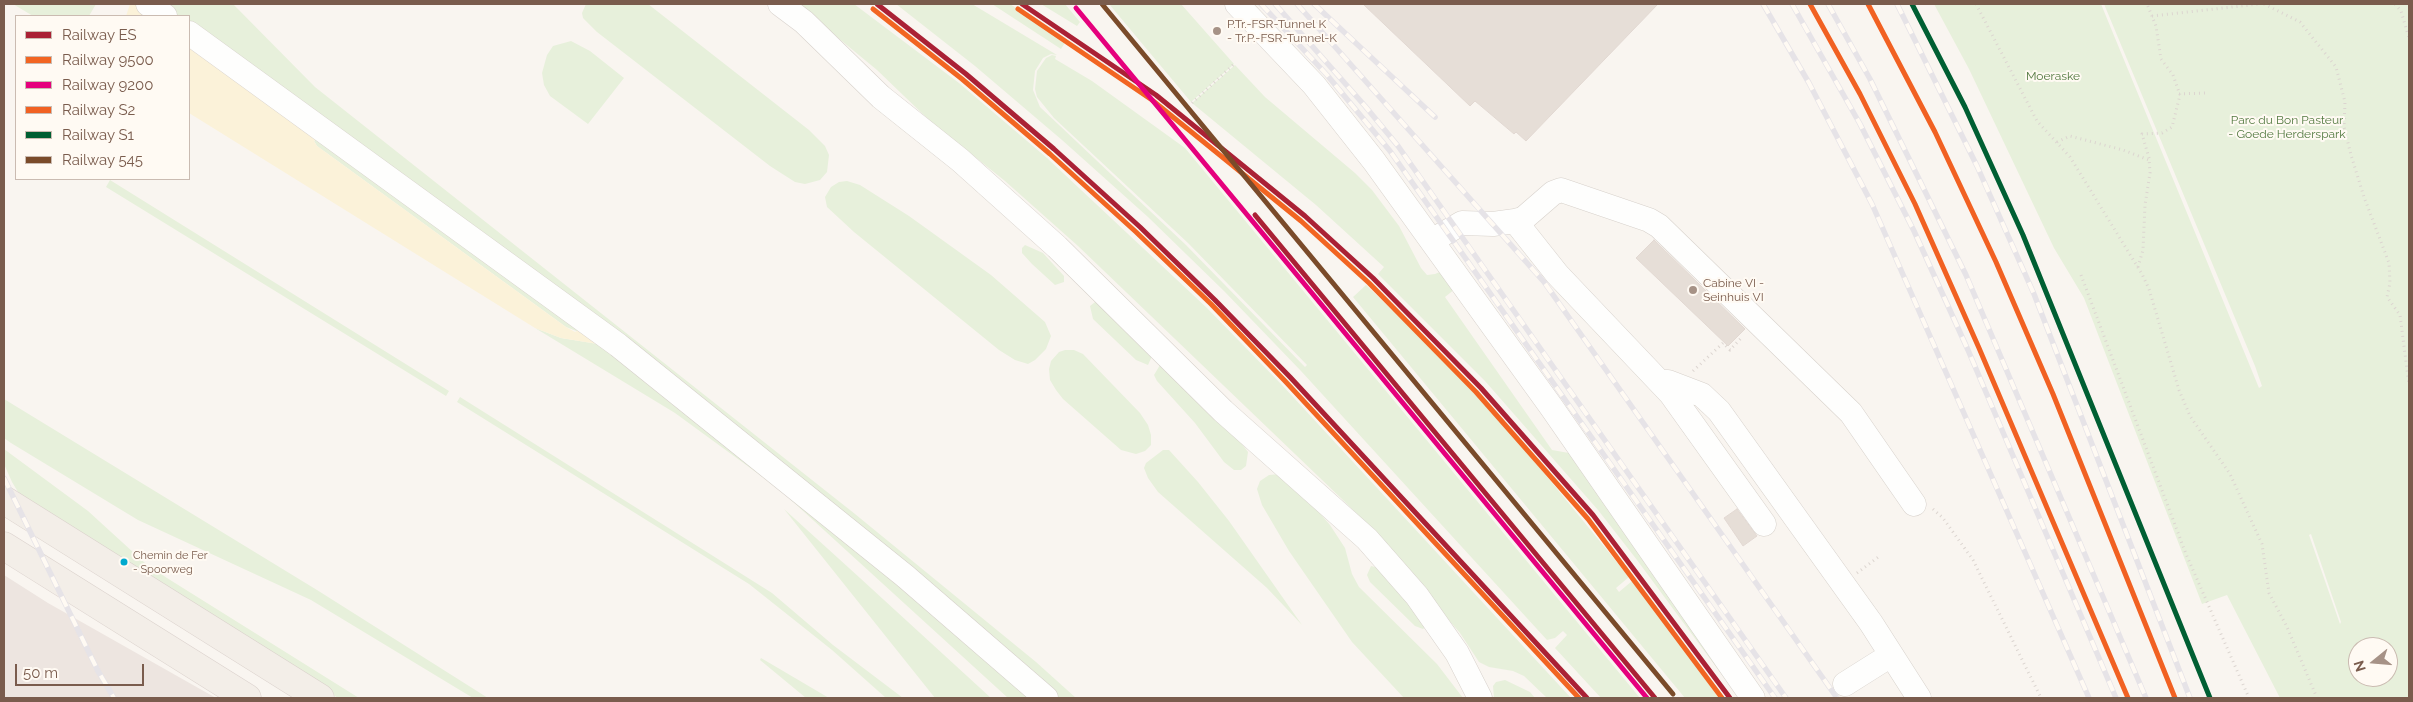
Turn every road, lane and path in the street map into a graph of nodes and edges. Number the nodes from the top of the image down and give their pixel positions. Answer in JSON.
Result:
{"nodes":[{"id":1,"x":148,"y":4,"type":"edge"},
{"id":2,"x":780,"y":4,"type":"edge"},
{"id":3,"x":1237,"y":4,"type":"edge"},
{"id":4,"x":1976,"y":4,"type":"edge"},
{"id":5,"x":2147,"y":4,"type":"edge"},
{"id":6,"x":2258,"y":4,"type":"edge"},
{"id":7,"x":2264,"y":4,"type":"edge"},
{"id":8,"x":2396,"y":4,"type":"edge"},
{"id":9,"x":164,"y":15,"type":"edge"},
{"id":10,"x":2152,"y":16,"type":"junction"},
{"id":11,"x":190,"y":34,"type":"edge"},
{"id":12,"x":2409,"y":38,"type":"edge"},
{"id":13,"x":1234,"y":64,"type":"dead end"},
{"id":14,"x":2205,"y":93,"type":"dead end"},
{"id":15,"x":2180,"y":94,"type":"junction"},
{"id":16,"x":1192,"y":103,"type":"dead end"},
{"id":17,"x":2057,"y":142,"type":"junction"},
{"id":18,"x":2149,"y":160,"type":"junction"},
{"id":19,"x":1514,"y":221,"type":"junction"},
{"id":20,"x":1433,"y":240,"type":"junction"},
{"id":21,"x":2138,"y":267,"type":"junction"},
{"id":22,"x":2081,"y":275,"type":"dead end"},
{"id":23,"x":1758,"y":321,"type":"junction"},
{"id":24,"x":1662,"y":382,"type":"junction"},
{"id":25,"x":2409,"y":385,"type":"edge"},
{"id":26,"x":1686,"y":389,"type":"junction"},
{"id":27,"x":4,"y":500,"type":"edge"},
{"id":28,"x":1914,"y":504,"type":"joint"},
{"id":29,"x":1764,"y":524,"type":"dead end"},
{"id":30,"x":4,"y":546,"type":"edge"},
{"id":31,"x":1881,"y":555,"type":"dead end"},
{"id":32,"x":1843,"y":584,"type":"junction"},
{"id":33,"x":1891,"y":655,"type":"junction"},
{"id":34,"x":1845,"y":684,"type":"dead end"},
{"id":35,"x":247,"y":698,"type":"edge"},
{"id":36,"x":320,"y":698,"type":"edge"},
{"id":37,"x":1046,"y":698,"type":"edge"},
{"id":38,"x":1480,"y":698,"type":"edge"},
{"id":39,"x":1753,"y":698,"type":"edge"},
{"id":40,"x":1919,"y":698,"type":"edge"},
{"id":41,"x":2041,"y":698,"type":"edge"},
{"id":42,"x":2249,"y":698,"type":"edge"},
{"id":43,"x":2317,"y":698,"type":"edge"}],
"edges":[{"from":1,"to":9,"type":"lane"},
{"from":2,"to":38,"type":"lane"},
{"from":3,"to":20,"type":"lane"},
{"from":4,"to":17,"type":"path"},
{"from":5,"to":10,"type":"path"},
{"from":6,"to":10,"type":"path"},
{"from":7,"to":25,"type":"path"},
{"from":8,"to":12,"type":"path"},
{"from":10,"to":15,"type":"path"},
{"from":11,"to":37,"type":"lane"},
{"from":13,"to":16,"type":"path"},
{"from":14,"to":15,"type":"path"},
{"from":15,"to":18,"type":"path"},
{"from":17,"to":18,"type":"path"},
{"from":17,"to":21,"type":"path"},
{"from":18,"to":21,"type":"path"},
{"from":19,"to":20,"type":"lane"},
{"from":19,"to":23,"type":"lane"},
{"from":19,"to":24,"type":"lane"},
{"from":20,"to":39,"type":"lane"},
{"from":21,"to":43,"type":"path"},
{"from":22,"to":42,"type":"path"},
{"from":23,"to":26,"type":"path"},
{"from":23,"to":28,"type":"lane"},
{"from":24,"to":26,"type":"lane"},
{"from":24,"to":29,"type":"lane"},
{"from":26,"to":32,"type":"lane"},
{"from":27,"to":36,"type":"main road"},
{"from":28,"to":41,"type":"path"},
{"from":30,"to":35,"type":"main road"},
{"from":31,"to":32,"type":"path"},
{"from":32,"to":33,"type":"lane"},
{"from":33,"to":34,"type":"lane"},
{"from":33,"to":40,"type":"lane"}]}
